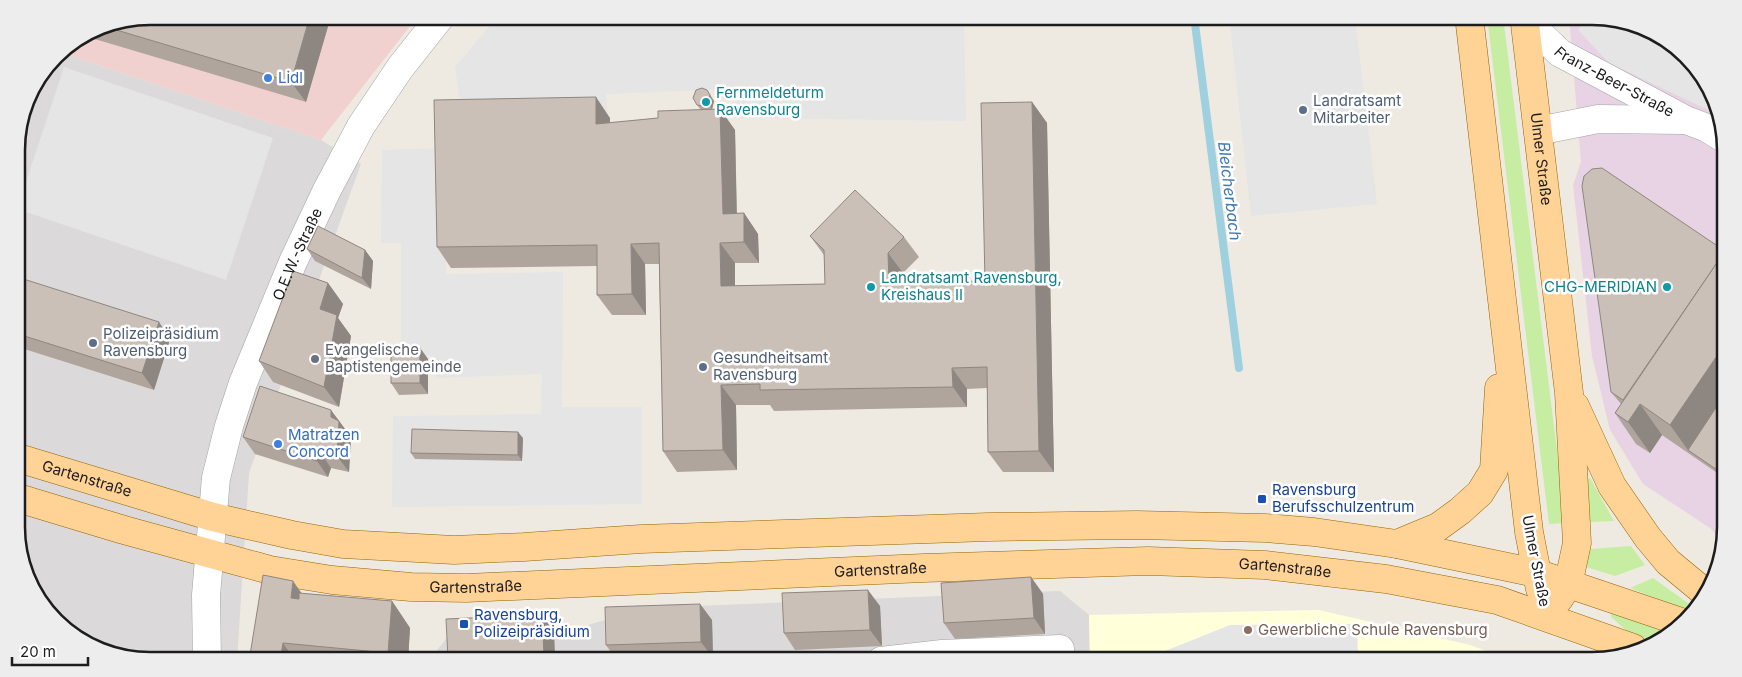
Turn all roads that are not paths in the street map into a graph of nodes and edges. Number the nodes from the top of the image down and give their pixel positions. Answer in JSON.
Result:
{"nodes":[{"id":1,"x":434,"y":25,"type":"edge"},
{"id":2,"x":1470,"y":25,"type":"edge"},
{"id":3,"x":1525,"y":25,"type":"edge"},
{"id":4,"x":1531,"y":25,"type":"edge"},
{"id":5,"x":1686,"y":120,"type":"junction"},
{"id":6,"x":1538,"y":131,"type":"junction"},
{"id":7,"x":1716,"y":133,"type":"edge"},
{"id":8,"x":1503,"y":319,"type":"junction"},
{"id":9,"x":1569,"y":393,"type":"junction"},
{"id":10,"x":25,"y":460,"type":"edge"},
{"id":11,"x":25,"y":500,"type":"edge"},
{"id":12,"x":213,"y":517,"type":"junction"},
{"id":13,"x":1397,"y":544,"type":"junction"},
{"id":14,"x":210,"y":554,"type":"junction"},
{"id":15,"x":1536,"y":573,"type":"junction"},
{"id":16,"x":1568,"y":585,"type":"junction"},
{"id":17,"x":1700,"y":588,"type":"edge"},
{"id":18,"x":1548,"y":617,"type":"junction"},
{"id":19,"x":1675,"y":620,"type":"edge"},
{"id":20,"x":1628,"y":646,"type":"edge"},
{"id":21,"x":207,"y":652,"type":"edge"},
{"id":22,"x":989,"y":652,"type":"edge"},
{"id":23,"x":1060,"y":652,"type":"edge"}],
"edges":[{"from":1,"to":12,"type":"street","name":"O.E.W.-Straße"},
{"from":2,"to":8,"type":"main road","name":"Ulmer Straße"},
{"from":3,"to":6,"type":"main road","name":"Ulmer Straße"},
{"from":4,"to":5,"type":"street","name":"Franz-Beer-Straße"},
{"from":5,"to":6,"type":"street","name":"Franz-Beer-Straße"},
{"from":5,"to":7,"type":"street","name":"Franz-Beer-Straße"},
{"from":6,"to":9,"type":"main road","name":"Ulmer Straße"},
{"from":8,"to":13,"type":"main road"},
{"from":8,"to":15,"type":"main road","name":"Ulmer Straße"},
{"from":9,"to":16,"type":"main road","name":"Ulmer Straße"},
{"from":9,"to":17,"type":"main road"},
{"from":10,"to":12,"type":"main road","name":"Gartenstraße"},
{"from":11,"to":14,"type":"main road","name":"Gartenstraße"},
{"from":12,"to":13,"type":"main road","name":"Gartenstraße"},
{"from":12,"to":14,"type":"street"},
{"from":13,"to":15,"type":"main road","name":"Gartenstraße"},
{"from":14,"to":18,"type":"main road","name":"Gartenstraße"},
{"from":14,"to":21,"type":"street"},
{"from":15,"to":16,"type":"main road","name":"Gartenstraße"},
{"from":15,"to":18,"type":"main road","name":"Ulmer Straße"},
{"from":16,"to":18,"type":"main road","name":"Ulmer Straße"},
{"from":16,"to":19,"type":"main road","name":"Gartenstraße"},
{"from":18,"to":20,"type":"main road","name":"Gartenstraße"},
{"from":22,"to":23,"type":"street"}]}
